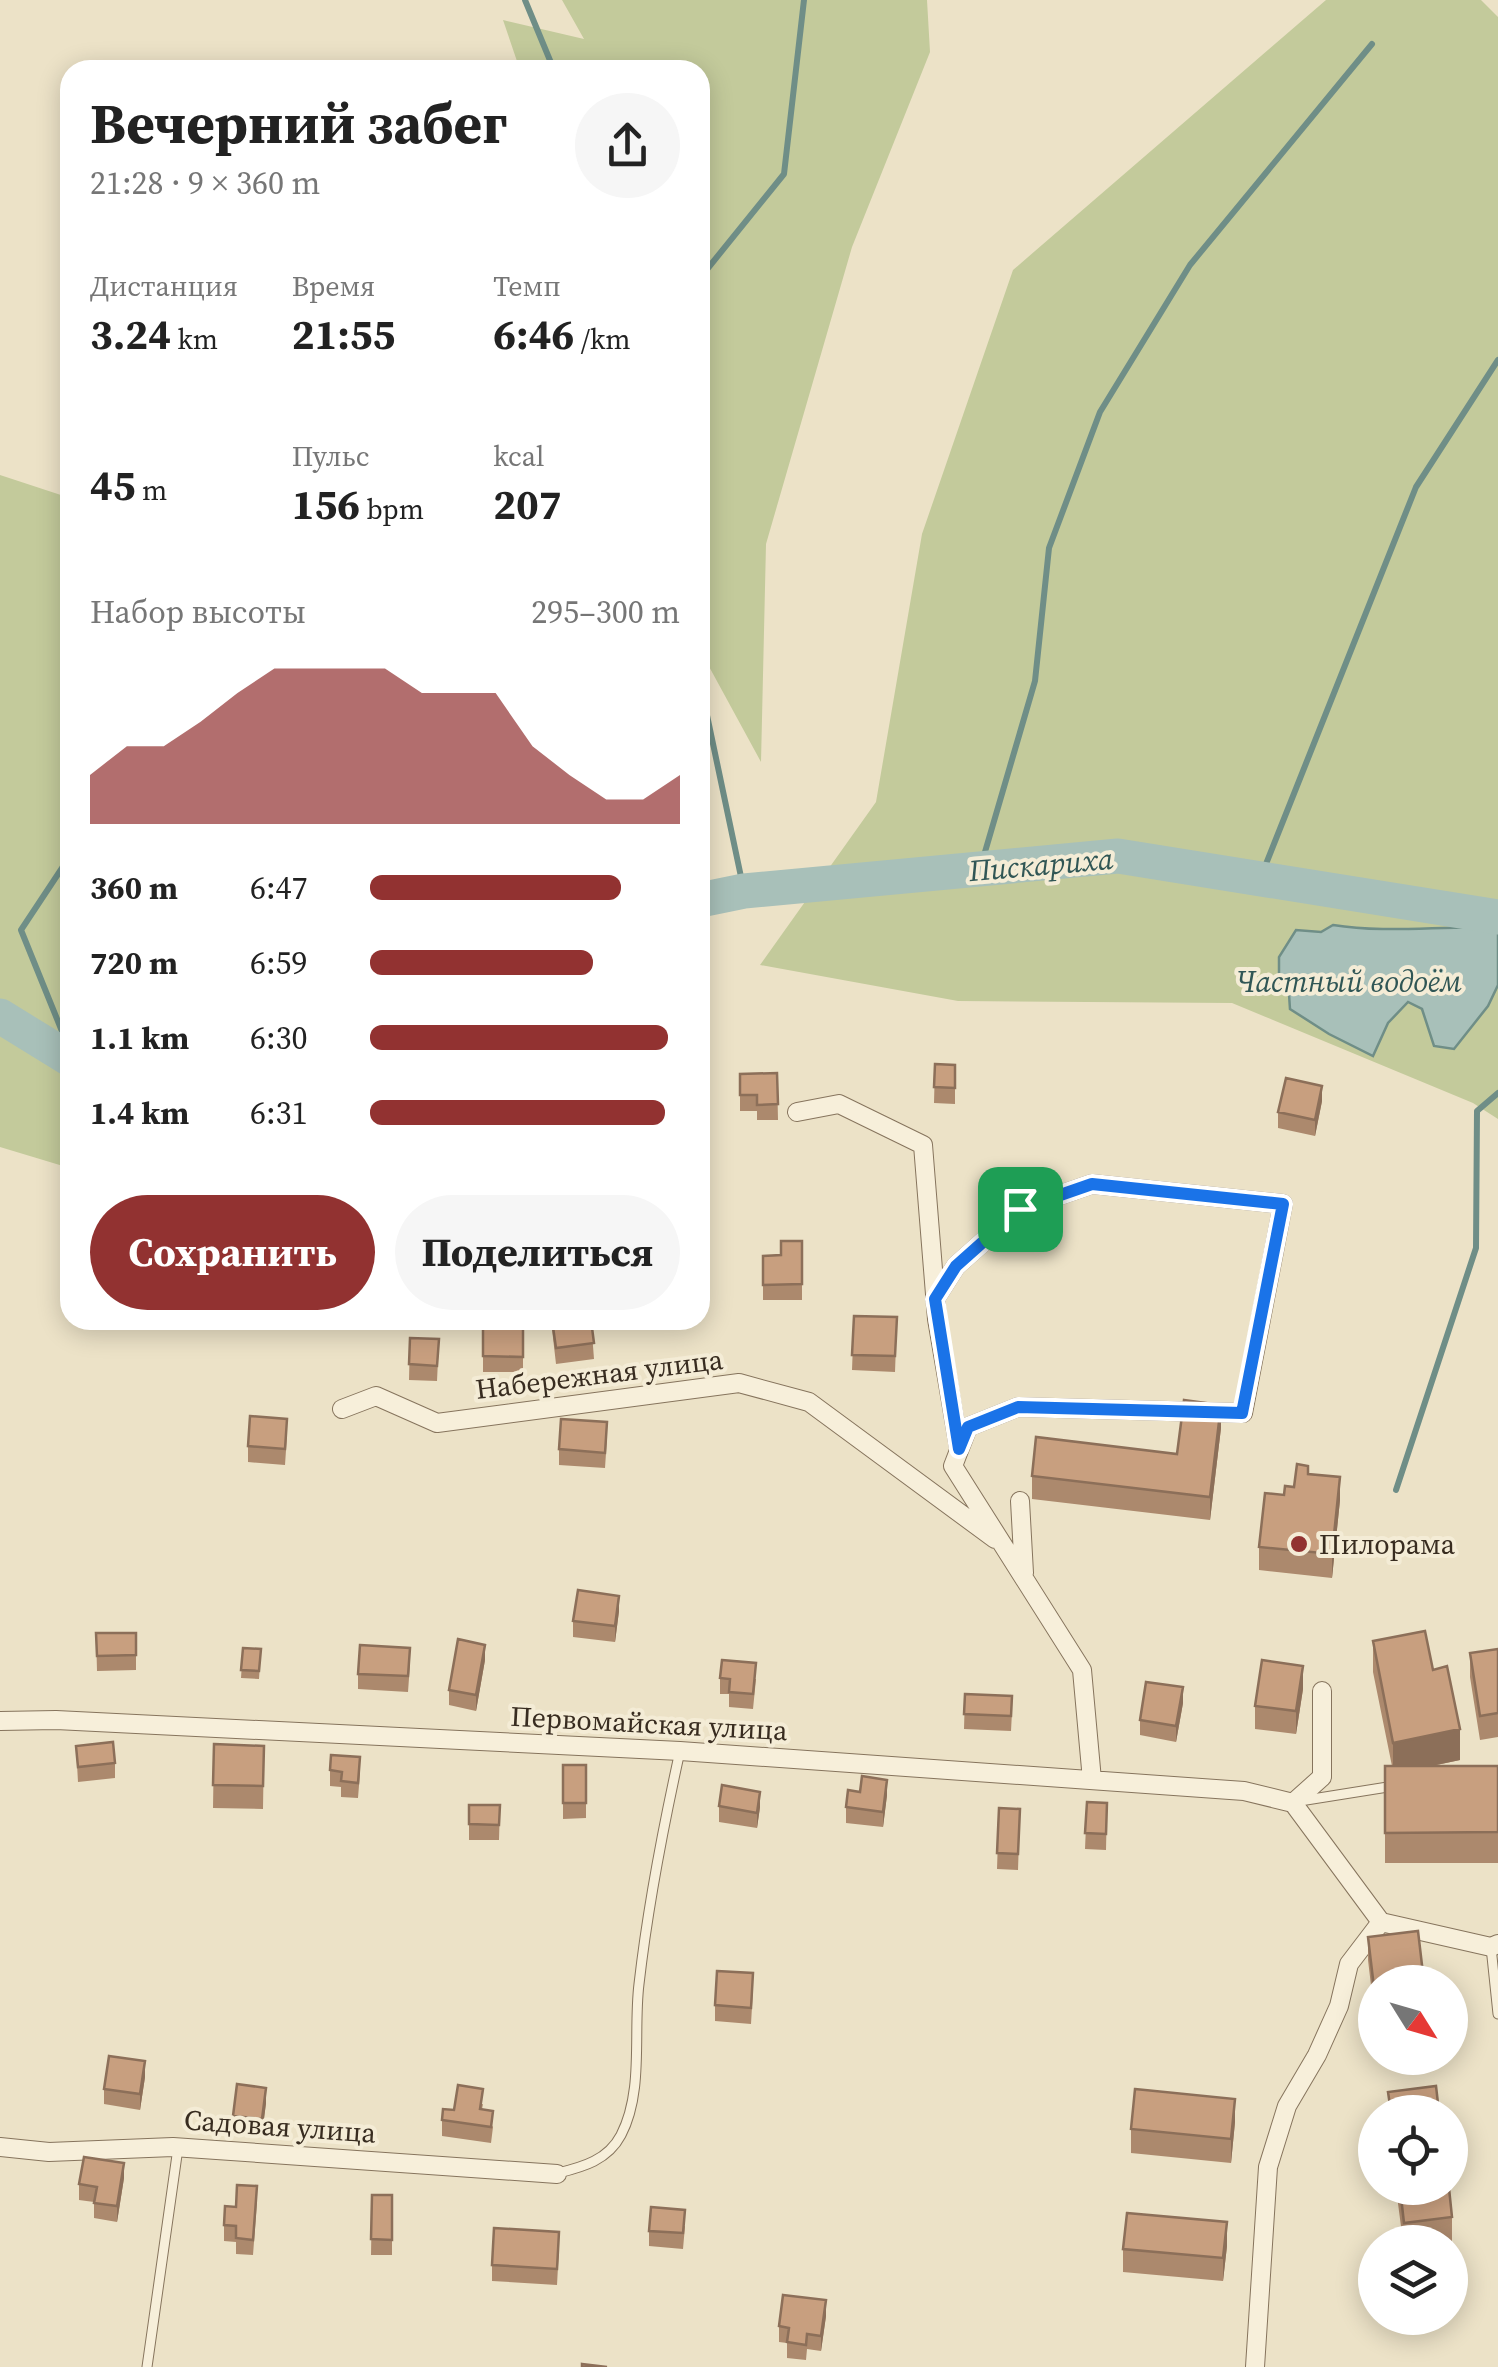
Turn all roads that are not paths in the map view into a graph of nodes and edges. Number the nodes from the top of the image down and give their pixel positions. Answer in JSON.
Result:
{"nodes":[{"id":1,"x":797,"y":1112,"type":"dead end"},
{"id":2,"x":935,"y":1299,"type":"junction"},
{"id":3,"x":342,"y":1410,"type":"dead end"},
{"id":4,"x":959,"y":1449,"type":"junction"},
{"id":5,"x":1020,"y":1502,"type":"dead end"},
{"id":6,"x":1004,"y":1545,"type":"junction"},
{"id":7,"x":1025,"y":1579,"type":"junction"},
{"id":8,"x":1322,"y":1692,"type":"dead end"},
{"id":9,"x":0,"y":1721,"type":"edge"},
{"id":10,"x":680,"y":1750,"type":"junction"},
{"id":11,"x":1092,"y":1780,"type":"junction"},
{"id":12,"x":1405,"y":1784,"type":"edge"},
{"id":13,"x":1293,"y":1802,"type":"junction"},
{"id":14,"x":1381,"y":1922,"type":"junction"},
{"id":15,"x":1495,"y":1946,"type":"edge"},
{"id":16,"x":1498,"y":2014,"type":"edge"},
{"id":17,"x":0,"y":2146,"type":"edge"},
{"id":18,"x":178,"y":2148,"type":"junction"},
{"id":19,"x":557,"y":2174,"type":"joint"},
{"id":20,"x":146,"y":2367,"type":"edge"},
{"id":21,"x":1255,"y":2367,"type":"edge"}],
"edges":[{"from":1,"to":2,"type":"street"},
{"from":2,"to":4,"type":"street"},
{"from":2,"to":4,"type":"street"},
{"from":3,"to":6,"type":"street","name":"Набережная улица"},
{"from":4,"to":6,"type":"street"},
{"from":5,"to":7,"type":"street"},
{"from":6,"to":7,"type":"street"},
{"from":7,"to":11,"type":"street"},
{"from":8,"to":13,"type":"street"},
{"from":9,"to":10,"type":"street","name":"Первомайская улица"},
{"from":10,"to":11,"type":"street","name":"Первомайская улица"},
{"from":10,"to":19,"type":"lane"},
{"from":11,"to":13,"type":"street","name":"Первомайская улица"},
{"from":12,"to":13,"type":"lane"},
{"from":13,"to":14,"type":"street"},
{"from":14,"to":15,"type":"street"},
{"from":14,"to":21,"type":"street"},
{"from":15,"to":16,"type":"lane"},
{"from":17,"to":18,"type":"street","name":"Садовая улица"},
{"from":18,"to":19,"type":"street","name":"Садовая улица"},
{"from":18,"to":20,"type":"lane"}]}
